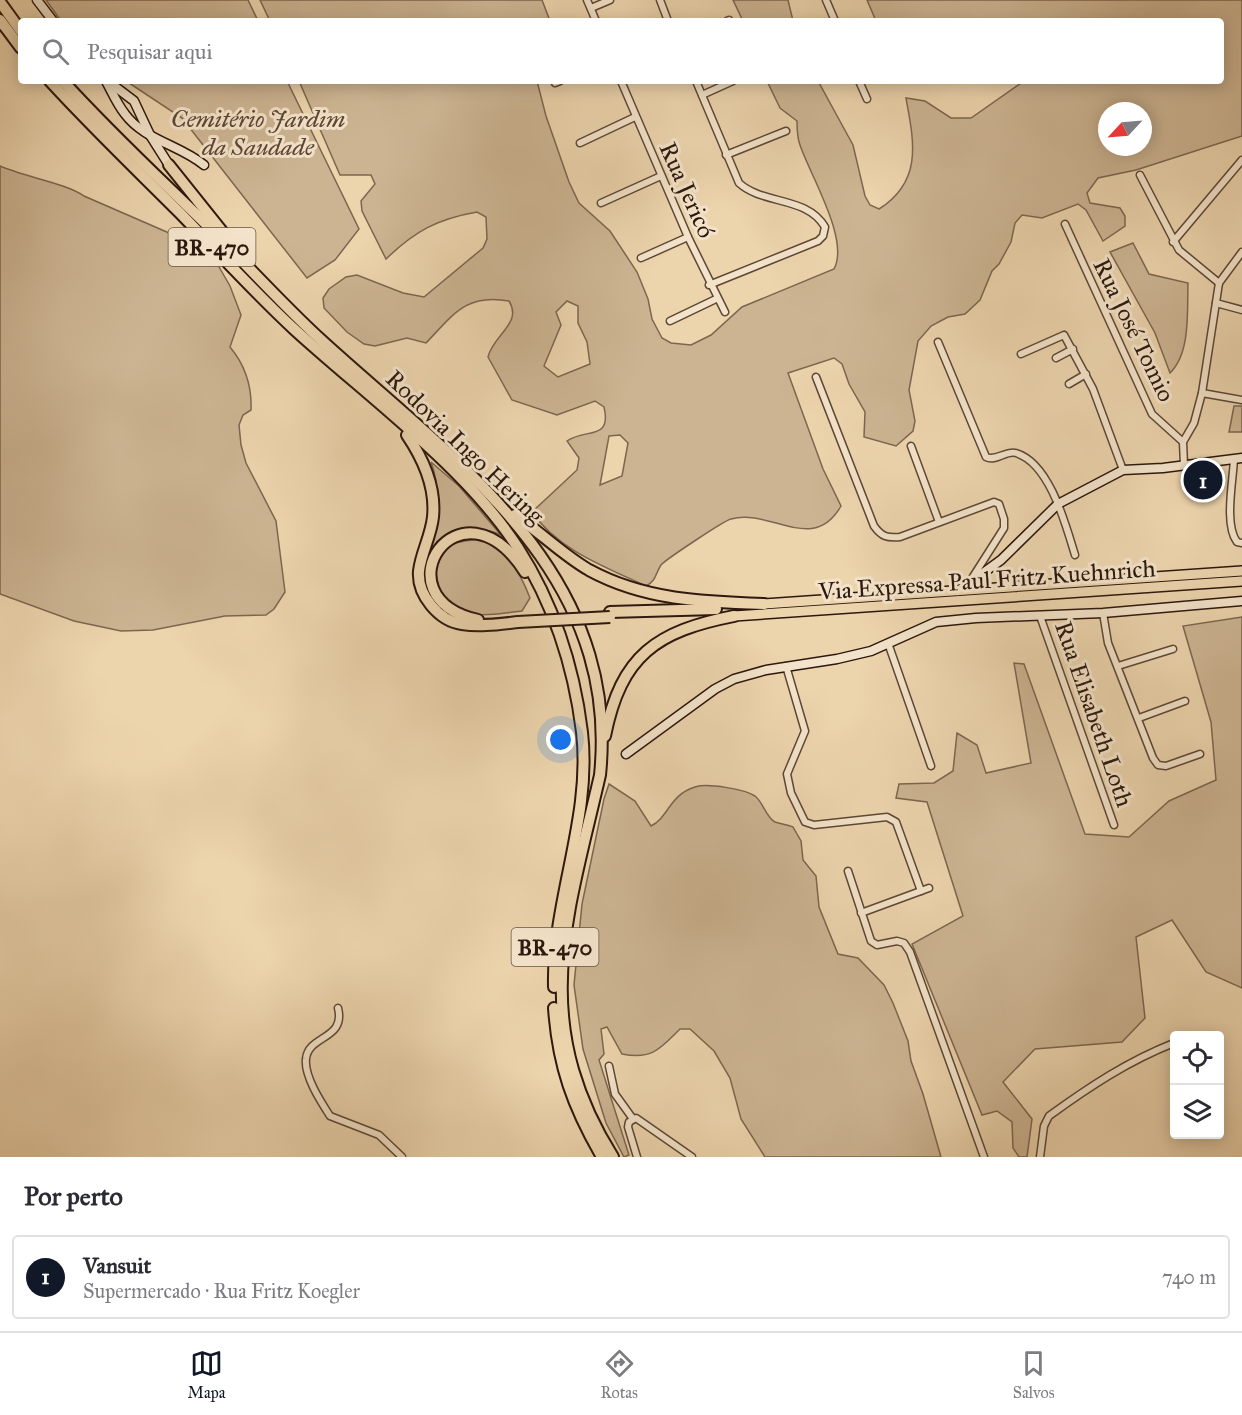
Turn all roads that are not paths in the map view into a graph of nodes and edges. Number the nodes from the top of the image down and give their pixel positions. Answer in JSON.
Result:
{"nodes":[{"id":1,"x":37,"y":0,"type":"edge"},
{"id":2,"x":587,"y":0,"type":"edge"},
{"id":3,"x":610,"y":0,"type":"edge"},
{"id":4,"x":660,"y":0,"type":"edge"},
{"id":5,"x":826,"y":0,"type":"edge"},
{"id":6,"x":0,"y":2,"type":"edge"},
{"id":7,"x":591,"y":8,"type":"junction"},
{"id":8,"x":51,"y":18,"type":"edge"},
{"id":9,"x":595,"y":18,"type":"edge"},
{"id":10,"x":667,"y":18,"type":"edge"},
{"id":11,"x":834,"y":18,"type":"edge"},
{"id":12,"x":0,"y":20,"type":"edge"},
{"id":13,"x":18,"y":27,"type":"edge"},
{"id":14,"x":18,"y":44,"type":"edge"},
{"id":15,"x":53,"y":84,"type":"edge"},
{"id":16,"x":66,"y":84,"type":"edge"},
{"id":17,"x":109,"y":84,"type":"edge"},
{"id":18,"x":111,"y":84,"type":"edge"},
{"id":19,"x":622,"y":84,"type":"edge"},
{"id":20,"x":697,"y":84,"type":"edge"},
{"id":21,"x":726,"y":84,"type":"edge"},
{"id":22,"x":860,"y":84,"type":"edge"},
{"id":23,"x":702,"y":95,"type":"junction"},
{"id":24,"x":867,"y":99,"type":"dead end"},
{"id":25,"x":635,"y":117,"type":"junction"},
{"id":26,"x":786,"y":131,"type":"dead end"},
{"id":27,"x":150,"y":135,"type":"junction"},
{"id":28,"x":580,"y":143,"type":"dead end"},
{"id":29,"x":183,"y":150,"type":"junction"},
{"id":30,"x":726,"y":155,"type":"junction"},
{"id":31,"x":1242,"y":160,"type":"edge"},
{"id":32,"x":169,"y":165,"type":"junction"},
{"id":33,"x":204,"y":165,"type":"dead end"},
{"id":34,"x":1140,"y":175,"type":"dead end"},
{"id":35,"x":661,"y":176,"type":"junction"},
{"id":36,"x":601,"y":203,"type":"dead end"},
{"id":37,"x":1065,"y":224,"type":"dead end"},
{"id":38,"x":688,"y":237,"type":"junction"},
{"id":39,"x":1173,"y":242,"type":"junction"},
{"id":40,"x":1242,"y":252,"type":"edge"},
{"id":41,"x":641,"y":258,"type":"dead end"},
{"id":42,"x":250,"y":269,"type":"junction"},
{"id":43,"x":1219,"y":283,"type":"junction"},
{"id":44,"x":709,"y":285,"type":"junction"},
{"id":45,"x":716,"y":299,"type":"junction"},
{"id":46,"x":1216,"y":303,"type":"junction"},
{"id":47,"x":1242,"y":310,"type":"edge"},
{"id":48,"x":724,"y":312,"type":"dead end"},
{"id":49,"x":670,"y":321,"type":"dead end"},
{"id":50,"x":938,"y":342,"type":"dead end"},
{"id":51,"x":1073,"y":349,"type":"junction"},
{"id":52,"x":1021,"y":354,"type":"dead end"},
{"id":53,"x":1056,"y":358,"type":"dead end"},
{"id":54,"x":1086,"y":374,"type":"junction"},
{"id":55,"x":816,"y":377,"type":"dead end"},
{"id":56,"x":1069,"y":384,"type":"dead end"},
{"id":57,"x":1202,"y":393,"type":"junction"},
{"id":58,"x":1242,"y":400,"type":"edge"},
{"id":59,"x":381,"y":406,"type":"junction"},
{"id":60,"x":1183,"y":442,"type":"junction"},
{"id":61,"x":911,"y":446,"type":"dead end"},
{"id":62,"x":1238,"y":459,"type":"edge"},
{"id":63,"x":1184,"y":465,"type":"junction"},
{"id":64,"x":1123,"y":470,"type":"junction"},
{"id":65,"x":495,"y":500,"type":"junction"},
{"id":66,"x":1058,"y":504,"type":"junction"},
{"id":67,"x":939,"y":522,"type":"junction"},
{"id":68,"x":1242,"y":543,"type":"edge"},
{"id":69,"x":1075,"y":555,"type":"dead end"},
{"id":70,"x":1242,"y":572,"type":"edge"},
{"id":71,"x":1242,"y":581,"type":"edge"},
{"id":72,"x":969,"y":583,"type":"junction"},
{"id":73,"x":956,"y":592,"type":"junction"},
{"id":74,"x":1242,"y":601,"type":"edge"},
{"id":75,"x":764,"y":604,"type":"junction"},
{"id":76,"x":549,"y":607,"type":"junction"},
{"id":77,"x":1102,"y":613,"type":"junction"},
{"id":78,"x":610,"y":615,"type":"junction"},
{"id":79,"x":734,"y":616,"type":"junction"},
{"id":80,"x":1040,"y":616,"type":"junction"},
{"id":81,"x":518,"y":620,"type":"junction"},
{"id":82,"x":888,"y":644,"type":"junction"},
{"id":83,"x":1173,"y":649,"type":"dead end"},
{"id":84,"x":786,"y":666,"type":"junction"},
{"id":85,"x":1118,"y":666,"type":"junction"},
{"id":86,"x":1185,"y":701,"type":"dead end"},
{"id":87,"x":1139,"y":718,"type":"junction"},
{"id":88,"x":602,"y":751,"type":"junction"},
{"id":89,"x":626,"y":754,"type":"dead end"},
{"id":90,"x":1200,"y":754,"type":"dead end"},
{"id":91,"x":931,"y":766,"type":"dead end"},
{"id":92,"x":1114,"y":825,"type":"dead end"},
{"id":93,"x":848,"y":871,"type":"dead end"},
{"id":94,"x":929,"y":888,"type":"dead end"},
{"id":95,"x":921,"y":891,"type":"junction"},
{"id":96,"x":861,"y":913,"type":"junction"},
{"id":97,"x":338,"y":1008,"type":"dead end"},
{"id":98,"x":1170,"y":1045,"type":"edge"},
{"id":99,"x":609,"y":1066,"type":"dead end"},
{"id":100,"x":575,"y":1106,"type":"junction"},
{"id":101,"x":633,"y":1119,"type":"junction"},
{"id":102,"x":402,"y":1157,"type":"edge"},
{"id":103,"x":596,"y":1157,"type":"edge"},
{"id":104,"x":602,"y":1157,"type":"edge"},
{"id":105,"x":613,"y":1157,"type":"edge"},
{"id":106,"x":637,"y":1157,"type":"edge"},
{"id":107,"x":692,"y":1157,"type":"edge"},
{"id":108,"x":984,"y":1157,"type":"edge"},
{"id":109,"x":1040,"y":1157,"type":"edge"}],
"edges":[{"from":1,"to":8,"type":"street"},
{"from":2,"to":7,"type":"street"},
{"from":3,"to":7,"type":"street"},
{"from":4,"to":10,"type":"street"},
{"from":5,"to":11,"type":"street"},
{"from":6,"to":13,"type":"highway"},
{"from":7,"to":9,"type":"street"},
{"from":12,"to":14,"type":"highway"},
{"from":15,"to":59,"type":"highway","name":"Rodovia Ingo Hering","number":"BR-470"},
{"from":16,"to":42,"type":"highway","name":"Rodovia Ingo Hering","number":"BR-470"},
{"from":17,"to":27,"type":"street"},
{"from":18,"to":27,"type":"street"},
{"from":19,"to":25,"type":"street","name":"Rua Jericó"},
{"from":20,"to":23,"type":"street"},
{"from":21,"to":23,"type":"street"},
{"from":22,"to":24,"type":"street"},
{"from":23,"to":30,"type":"street"},
{"from":25,"to":28,"type":"street"},
{"from":25,"to":35,"type":"street","name":"Rua Jericó"},
{"from":26,"to":30,"type":"street"},
{"from":27,"to":29,"type":"street"},
{"from":27,"to":32,"type":"street"},
{"from":29,"to":32,"type":"street"},
{"from":29,"to":33,"type":"street"},
{"from":30,"to":44,"type":"street"},
{"from":31,"to":39,"type":"street"},
{"from":32,"to":42,"type":"highway"},
{"from":34,"to":39,"type":"street"},
{"from":35,"to":36,"type":"street"},
{"from":35,"to":38,"type":"street","name":"Rua Jericó"},
{"from":37,"to":60,"type":"street","name":"Rua José Tomio"},
{"from":38,"to":41,"type":"street"},
{"from":38,"to":44,"type":"street","name":"Rua Jericó"},
{"from":39,"to":43,"type":"street"},
{"from":40,"to":43,"type":"street"},
{"from":42,"to":65,"type":"highway","name":"Rodovia Ingo Hering","number":"BR-470"},
{"from":43,"to":46,"type":"street"},
{"from":44,"to":45,"type":"street","name":"Rua Jericó"},
{"from":45,"to":48,"type":"street","name":"Rua Jericó"},
{"from":45,"to":49,"type":"street"},
{"from":46,"to":47,"type":"street"},
{"from":46,"to":57,"type":"street"},
{"from":50,"to":66,"type":"street"},
{"from":51,"to":52,"type":"street"},
{"from":51,"to":53,"type":"street"},
{"from":51,"to":54,"type":"street"},
{"from":54,"to":56,"type":"street"},
{"from":54,"to":64,"type":"street"},
{"from":55,"to":67,"type":"street"},
{"from":57,"to":58,"type":"street"},
{"from":57,"to":60,"type":"street"},
{"from":59,"to":76,"type":"highway","name":"Rodovia Ingo Hering","number":"BR-470"},
{"from":59,"to":81,"type":"highway"},
{"from":60,"to":63,"type":"street"},
{"from":61,"to":67,"type":"street"},
{"from":62,"to":63,"type":"street"},
{"from":62,"to":68,"type":"street"},
{"from":63,"to":64,"type":"street"},
{"from":64,"to":66,"type":"street"},
{"from":65,"to":75,"type":"highway"},
{"from":65,"to":88,"type":"highway","name":"Rodovia Ingo Hering","number":"BR-470"},
{"from":66,"to":69,"type":"street"},
{"from":66,"to":72,"type":"street"},
{"from":67,"to":72,"type":"street"},
{"from":70,"to":73,"type":"main road","name":"Via Expressa Paul Fritz Kuehnrich"},
{"from":71,"to":79,"type":"main road","name":"Via Expressa Paul Fritz Kuehnrich"},
{"from":72,"to":73,"type":"street"},
{"from":73,"to":75,"type":"main road","name":"Via Expressa Paul Fritz Kuehnrich"},
{"from":74,"to":77,"type":"street"},
{"from":75,"to":78,"type":"highway"},
{"from":76,"to":81,"type":"highway"},
{"from":76,"to":100,"type":"highway","name":"Rodovia Ingo Hering","number":"BR-470"},
{"from":77,"to":80,"type":"street"},
{"from":77,"to":85,"type":"street"},
{"from":78,"to":79,"type":"highway"},
{"from":78,"to":81,"type":"highway","bridge":true},
{"from":79,"to":88,"type":"highway"},
{"from":80,"to":82,"type":"street"},
{"from":80,"to":92,"type":"street","name":"Rua Elisabeth Loth"},
{"from":82,"to":84,"type":"street"},
{"from":82,"to":91,"type":"street"},
{"from":83,"to":85,"type":"street"},
{"from":84,"to":89,"type":"street"},
{"from":84,"to":95,"type":"street"},
{"from":85,"to":87,"type":"street"},
{"from":86,"to":87,"type":"street"},
{"from":87,"to":90,"type":"street"},
{"from":88,"to":105,"type":"highway","name":"Rodovia Ingo Hering","number":"BR-470"},
{"from":93,"to":96,"type":"street"},
{"from":94,"to":95,"type":"street"},
{"from":95,"to":96,"type":"street"},
{"from":96,"to":108,"type":"street"},
{"from":97,"to":102,"type":"street"},
{"from":98,"to":109,"type":"street"},
{"from":99,"to":101,"type":"street"},
{"from":100,"to":103,"type":"highway"},
{"from":100,"to":104,"type":"highway","name":"Rodovia Ingo Hering","number":"BR-470"},
{"from":101,"to":106,"type":"street"},
{"from":101,"to":107,"type":"street"}]}
